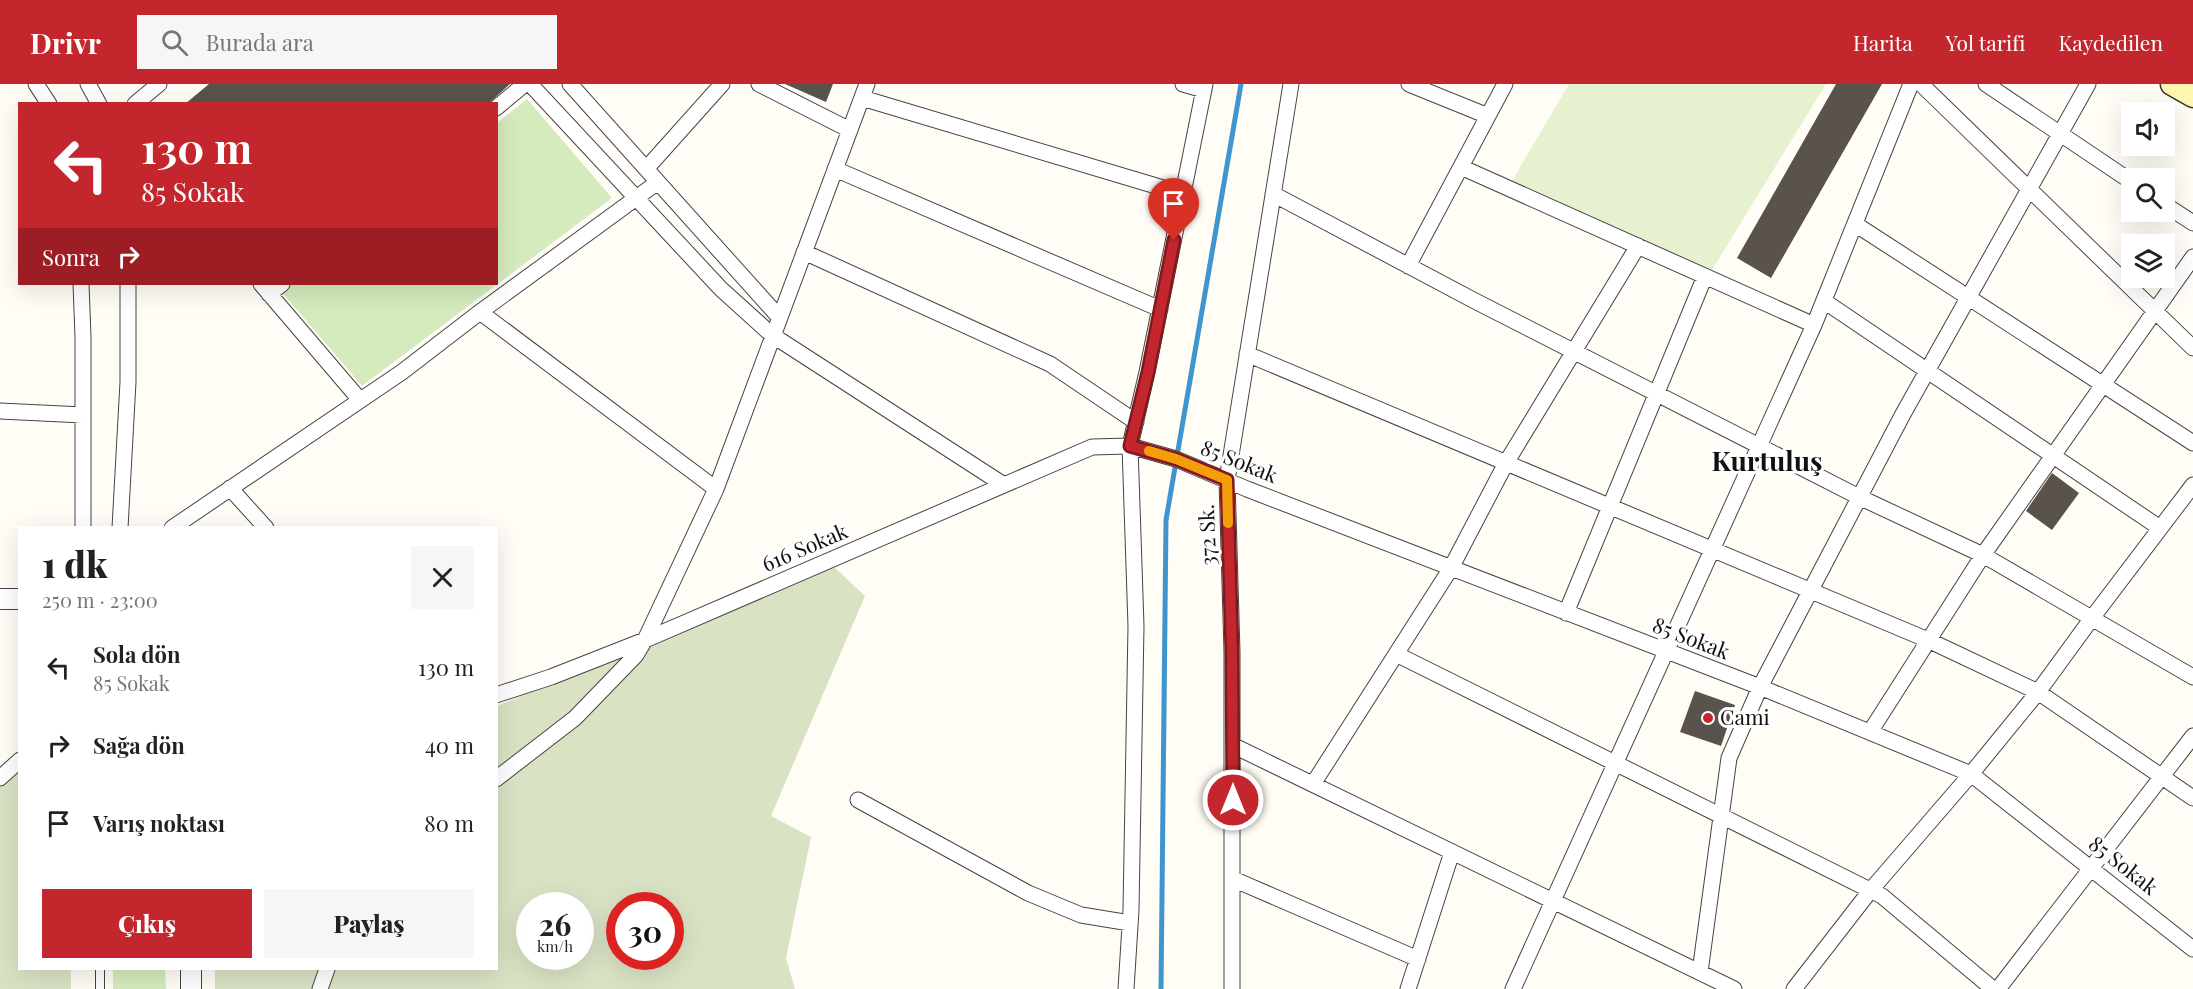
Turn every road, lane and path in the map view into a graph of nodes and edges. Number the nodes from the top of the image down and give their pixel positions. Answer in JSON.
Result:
{"nodes":[{"id":1,"x":36,"y":84,"type":"edge"},
{"id":2,"x":88,"y":84,"type":"edge"},
{"id":3,"x":159,"y":84,"type":"edge"},
{"id":4,"x":525,"y":84,"type":"edge"},
{"id":5,"x":530,"y":84,"type":"edge"},
{"id":6,"x":570,"y":84,"type":"edge"},
{"id":7,"x":722,"y":84,"type":"edge"},
{"id":8,"x":759,"y":84,"type":"edge"},
{"id":9,"x":1183,"y":84,"type":"edge"},
{"id":10,"x":1291,"y":84,"type":"edge"},
{"id":11,"x":1409,"y":84,"type":"edge"},
{"id":12,"x":1504,"y":84,"type":"edge"},
{"id":13,"x":1911,"y":84,"type":"edge"},
{"id":14,"x":1921,"y":84,"type":"edge"},
{"id":15,"x":1986,"y":84,"type":"edge"},
{"id":16,"x":2088,"y":84,"type":"edge"},
{"id":17,"x":2172,"y":84,"type":"edge"},
{"id":18,"x":2183,"y":84,"type":"edge"},
{"id":19,"x":1204,"y":87,"type":"edge"},
{"id":20,"x":2193,"y":90,"type":"edge"},
{"id":21,"x":865,"y":91,"type":"edge"},
{"id":22,"x":2193,"y":96,"type":"edge"},
{"id":23,"x":48,"y":102,"type":"edge"},
{"id":24,"x":98,"y":102,"type":"edge"},
{"id":25,"x":137,"y":102,"type":"edge"},
{"id":26,"x":498,"y":106,"type":"edge"},
{"id":27,"x":1488,"y":116,"type":"junction"},
{"id":28,"x":850,"y":130,"type":"junction"},
{"id":29,"x":2060,"y":134,"type":"junction"},
{"id":30,"x":1461,"y":167,"type":"junction"},
{"id":31,"x":646,"y":169,"type":"junction"},
{"id":32,"x":835,"y":169,"type":"junction"},
{"id":33,"x":2121,"y":175,"type":"edge"},
{"id":34,"x":658,"y":182,"type":"junction"},
{"id":35,"x":2029,"y":189,"type":"junction"},
{"id":36,"x":1183,"y":194,"type":"junction"},
{"id":37,"x":1273,"y":194,"type":"junction"},
{"id":38,"x":637,"y":199,"type":"junction"},
{"id":39,"x":2175,"y":211,"type":"edge"},
{"id":40,"x":2193,"y":223,"type":"edge"},
{"id":41,"x":1855,"y":224,"type":"junction"},
{"id":42,"x":1638,"y":246,"type":"junction"},
{"id":43,"x":804,"y":252,"type":"junction"},
{"id":44,"x":2193,"y":257,"type":"edge"},
{"id":45,"x":1408,"y":266,"type":"junction"},
{"id":46,"x":1705,"y":276,"type":"junction"},
{"id":47,"x":81,"y":285,"type":"edge"},
{"id":48,"x":128,"y":285,"type":"edge"},
{"id":49,"x":265,"y":289,"type":"edge"},
{"id":50,"x":1969,"y":296,"type":"junction"},
{"id":51,"x":1824,"y":301,"type":"junction"},
{"id":52,"x":1160,"y":309,"type":"junction"},
{"id":53,"x":2155,"y":310,"type":"junction"},
{"id":54,"x":480,"y":312,"type":"junction"},
{"id":55,"x":779,"y":317,"type":"junction"},
{"id":56,"x":1814,"y":326,"type":"junction"},
{"id":57,"x":772,"y":335,"type":"junction"},
{"id":58,"x":2193,"y":348,"type":"edge"},
{"id":59,"x":1574,"y":351,"type":"junction"},
{"id":60,"x":1247,"y":354,"type":"junction"},
{"id":61,"x":1928,"y":370,"type":"junction"},
{"id":62,"x":2102,"y":383,"type":"junction"},
{"id":63,"x":1657,"y":393,"type":"junction"},
{"id":64,"x":360,"y":400,"type":"junction"},
{"id":65,"x":0,"y":411,"type":"edge"},
{"id":66,"x":83,"y":415,"type":"junction"},
{"id":67,"x":1136,"y":422,"type":"junction"},
{"id":68,"x":2193,"y":443,"type":"edge"},
{"id":69,"x":1130,"y":446,"type":"junction"},
{"id":70,"x":1759,"y":446,"type":"junction"},
{"id":71,"x":2052,"y":455,"type":"junction"},
{"id":72,"x":1506,"y":463,"type":"junction"},
{"id":73,"x":1227,"y":480,"type":"junction"},
{"id":74,"x":1004,"y":485,"type":"junction"},
{"id":75,"x":2193,"y":485,"type":"edge"},
{"id":76,"x":230,"y":488,"type":"junction"},
{"id":77,"x":716,"y":489,"type":"junction"},
{"id":78,"x":1859,"y":498,"type":"junction"},
{"id":79,"x":1610,"y":506,"type":"junction"},
{"id":80,"x":83,"y":526,"type":"edge"},
{"id":81,"x":120,"y":526,"type":"edge"},
{"id":82,"x":175,"y":526,"type":"edge"},
{"id":83,"x":264,"y":526,"type":"edge"},
{"id":84,"x":2160,"y":528,"type":"junction"},
{"id":85,"x":1712,"y":549,"type":"junction"},
{"id":86,"x":1983,"y":555,"type":"junction"},
{"id":87,"x":1451,"y":568,"type":"junction"},
{"id":88,"x":1810,"y":592,"type":"junction"},
{"id":89,"x":0,"y":599,"type":"edge"},
{"id":90,"x":18,"y":599,"type":"edge"},
{"id":91,"x":1566,"y":613,"type":"junction"},
{"id":92,"x":2092,"y":618,"type":"junction"},
{"id":93,"x":645,"y":640,"type":"junction"},
{"id":94,"x":1928,"y":640,"type":"junction"},
{"id":95,"x":1665,"y":652,"type":"junction"},
{"id":96,"x":1396,"y":654,"type":"junction"},
{"id":97,"x":2193,"y":677,"type":"edge"},
{"id":98,"x":1760,"y":687,"type":"junction"},
{"id":99,"x":2038,"y":692,"type":"junction"},
{"id":100,"x":498,"y":694,"type":"edge"},
{"id":101,"x":1870,"y":732,"type":"junction"},
{"id":102,"x":2193,"y":736,"type":"edge"},
{"id":103,"x":1232,"y":745,"type":"junction"},
{"id":104,"x":18,"y":762,"type":"edge"},
{"id":105,"x":1615,"y":763,"type":"junction"},
{"id":106,"x":1971,"y":774,"type":"junction"},
{"id":107,"x":2163,"y":776,"type":"junction"},
{"id":108,"x":498,"y":777,"type":"edge"},
{"id":109,"x":0,"y":778,"type":"edge"},
{"id":110,"x":1313,"y":784,"type":"junction"},
{"id":111,"x":2193,"y":798,"type":"edge"},
{"id":112,"x":858,"y":800,"type":"dead end"},
{"id":113,"x":1721,"y":817,"type":"junction"},
{"id":114,"x":1452,"y":852,"type":"junction"},
{"id":115,"x":2092,"y":868,"type":"junction"},
{"id":116,"x":1233,"y":879,"type":"junction"},
{"id":117,"x":1870,"y":891,"type":"junction"},
{"id":118,"x":1553,"y":901,"type":"junction"},
{"id":119,"x":1130,"y":923,"type":"junction"},
{"id":120,"x":2193,"y":949,"type":"edge"},
{"id":121,"x":1418,"y":959,"type":"junction"},
{"id":122,"x":100,"y":970,"type":"edge"},
{"id":123,"x":191,"y":970,"type":"edge"},
{"id":124,"x":327,"y":970,"type":"edge"},
{"id":125,"x":1700,"y":972,"type":"junction"},
{"id":126,"x":100,"y":989,"type":"edge"},
{"id":127,"x":191,"y":989,"type":"edge"},
{"id":128,"x":320,"y":989,"type":"edge"},
{"id":129,"x":1126,"y":989,"type":"edge"},
{"id":130,"x":1232,"y":989,"type":"edge"},
{"id":131,"x":1408,"y":989,"type":"edge"},
{"id":132,"x":1514,"y":989,"type":"edge"},
{"id":133,"x":1734,"y":989,"type":"edge"},
{"id":134,"x":1794,"y":989,"type":"edge"},
{"id":135,"x":1993,"y":989,"type":"edge"},
{"id":136,"x":1998,"y":989,"type":"edge"}],
"edges":[{"from":1,"to":23,"type":"street"},
{"from":2,"to":24,"type":"street"},
{"from":3,"to":25,"type":"street"},
{"from":4,"to":26,"type":"street"},
{"from":5,"to":38,"type":"street"},
{"from":6,"to":31,"type":"street"},
{"from":7,"to":31,"type":"street"},
{"from":8,"to":28,"type":"street"},
{"from":9,"to":19,"type":"street"},
{"from":10,"to":37,"type":"street","name":"372 Sk."},
{"from":11,"to":27,"type":"street"},
{"from":12,"to":27,"type":"street"},
{"from":13,"to":41,"type":"street"},
{"from":14,"to":35,"type":"street"},
{"from":15,"to":29,"type":"street"},
{"from":16,"to":29,"type":"street"},
{"from":17,"to":22,"type":"main road"},
{"from":18,"to":20,"type":"main road"},
{"from":19,"to":36,"type":"street"},
{"from":21,"to":28,"type":"street"},
{"from":21,"to":36,"type":"street"},
{"from":27,"to":30,"type":"street"},
{"from":28,"to":32,"type":"street"},
{"from":29,"to":33,"type":"street"},
{"from":29,"to":35,"type":"street"},
{"from":30,"to":42,"type":"street"},
{"from":30,"to":45,"type":"street"},
{"from":31,"to":34,"type":"street"},
{"from":32,"to":43,"type":"street"},
{"from":32,"to":52,"type":"street"},
{"from":34,"to":38,"type":"street"},
{"from":34,"to":55,"type":"street"},
{"from":35,"to":50,"type":"street"},
{"from":35,"to":53,"type":"street"},
{"from":36,"to":52,"type":"street"},
{"from":37,"to":45,"type":"street"},
{"from":37,"to":60,"type":"street","name":"372 Sk."},
{"from":38,"to":54,"type":"street"},
{"from":38,"to":57,"type":"street"},
{"from":39,"to":40,"type":"street"},
{"from":41,"to":50,"type":"street"},
{"from":41,"to":51,"type":"street"},
{"from":42,"to":46,"type":"street"},
{"from":42,"to":59,"type":"street"},
{"from":43,"to":55,"type":"street"},
{"from":43,"to":67,"type":"street"},
{"from":44,"to":53,"type":"street"},
{"from":45,"to":59,"type":"street"},
{"from":46,"to":56,"type":"street"},
{"from":46,"to":63,"type":"street"},
{"from":47,"to":66,"type":"street"},
{"from":48,"to":81,"type":"street"},
{"from":49,"to":64,"type":"street"},
{"from":50,"to":61,"type":"street"},
{"from":50,"to":62,"type":"street"},
{"from":51,"to":56,"type":"street"},
{"from":51,"to":61,"type":"street"},
{"from":52,"to":67,"type":"street"},
{"from":53,"to":58,"type":"street"},
{"from":53,"to":62,"type":"street"},
{"from":54,"to":64,"type":"street"},
{"from":54,"to":77,"type":"street"},
{"from":55,"to":57,"type":"street"},
{"from":56,"to":70,"type":"street"},
{"from":57,"to":74,"type":"street"},
{"from":57,"to":77,"type":"street"},
{"from":59,"to":63,"type":"street"},
{"from":59,"to":72,"type":"street"},
{"from":60,"to":72,"type":"street"},
{"from":60,"to":73,"type":"street","name":"372 Sk."},
{"from":61,"to":71,"type":"street"},
{"from":61,"to":78,"type":"street"},
{"from":62,"to":68,"type":"street"},
{"from":62,"to":71,"type":"street"},
{"from":63,"to":70,"type":"street"},
{"from":63,"to":79,"type":"street"},
{"from":64,"to":76,"type":"street"},
{"from":65,"to":66,"type":"street"},
{"from":66,"to":80,"type":"street"},
{"from":67,"to":69,"type":"street"},
{"from":69,"to":73,"type":"street","name":"85 Sokak"},
{"from":69,"to":74,"type":"street","name":"616 Sokak"},
{"from":69,"to":119,"type":"street"},
{"from":70,"to":78,"type":"street"},
{"from":70,"to":85,"type":"street"},
{"from":71,"to":84,"type":"street"},
{"from":71,"to":86,"type":"street"},
{"from":72,"to":79,"type":"street"},
{"from":72,"to":87,"type":"street"},
{"from":73,"to":87,"type":"street","name":"85 Sokak"},
{"from":73,"to":103,"type":"street","name":"372 Sk."},
{"from":74,"to":93,"type":"street","name":"616 Sokak"},
{"from":75,"to":84,"type":"street"},
{"from":76,"to":82,"type":"street"},
{"from":76,"to":83,"type":"street"},
{"from":77,"to":93,"type":"street"},
{"from":78,"to":86,"type":"street"},
{"from":78,"to":88,"type":"street"},
{"from":79,"to":85,"type":"street"},
{"from":79,"to":91,"type":"street"},
{"from":84,"to":92,"type":"street"},
{"from":85,"to":88,"type":"street"},
{"from":85,"to":95,"type":"street"},
{"from":86,"to":92,"type":"street"},
{"from":86,"to":94,"type":"street"},
{"from":87,"to":91,"type":"street","name":"85 Sokak"},
{"from":87,"to":96,"type":"street"},
{"from":88,"to":94,"type":"street"},
{"from":88,"to":98,"type":"street"},
{"from":89,"to":90,"type":"street"},
{"from":91,"to":95,"type":"street","name":"85 Sokak"},
{"from":92,"to":97,"type":"street"},
{"from":92,"to":99,"type":"street"},
{"from":93,"to":100,"type":"street","name":"616 Sokak"},
{"from":93,"to":108,"type":"street"},
{"from":94,"to":99,"type":"street"},
{"from":94,"to":101,"type":"street"},
{"from":95,"to":98,"type":"street","name":"85 Sokak"},
{"from":95,"to":105,"type":"street"},
{"from":96,"to":105,"type":"street"},
{"from":96,"to":110,"type":"street"},
{"from":98,"to":101,"type":"street","name":"85 Sokak"},
{"from":98,"to":113,"type":"street"},
{"from":99,"to":106,"type":"street"},
{"from":99,"to":107,"type":"street"},
{"from":101,"to":106,"type":"street","name":"85 Sokak"},
{"from":102,"to":107,"type":"street"},
{"from":103,"to":110,"type":"street"},
{"from":103,"to":116,"type":"street","name":"372 Sk."},
{"from":104,"to":109,"type":"street"},
{"from":105,"to":113,"type":"street"},
{"from":105,"to":118,"type":"street"},
{"from":106,"to":115,"type":"street","name":"85 Sokak"},
{"from":106,"to":117,"type":"street"},
{"from":107,"to":111,"type":"street"},
{"from":107,"to":115,"type":"street"},
{"from":110,"to":114,"type":"street"},
{"from":112,"to":119,"type":"street"},
{"from":113,"to":117,"type":"street"},
{"from":113,"to":125,"type":"street"},
{"from":114,"to":118,"type":"street"},
{"from":114,"to":121,"type":"street"},
{"from":115,"to":120,"type":"street","name":"85 Sokak"},
{"from":115,"to":136,"type":"street"},
{"from":116,"to":121,"type":"street"},
{"from":116,"to":130,"type":"street","name":"372 Sk."},
{"from":117,"to":134,"type":"street"},
{"from":117,"to":135,"type":"street"},
{"from":118,"to":125,"type":"street"},
{"from":118,"to":132,"type":"street"},
{"from":119,"to":129,"type":"street"},
{"from":121,"to":131,"type":"street"},
{"from":122,"to":126,"type":"lane"},
{"from":123,"to":127,"type":"street"},
{"from":124,"to":128,"type":"street"},
{"from":125,"to":133,"type":"street"}]}
